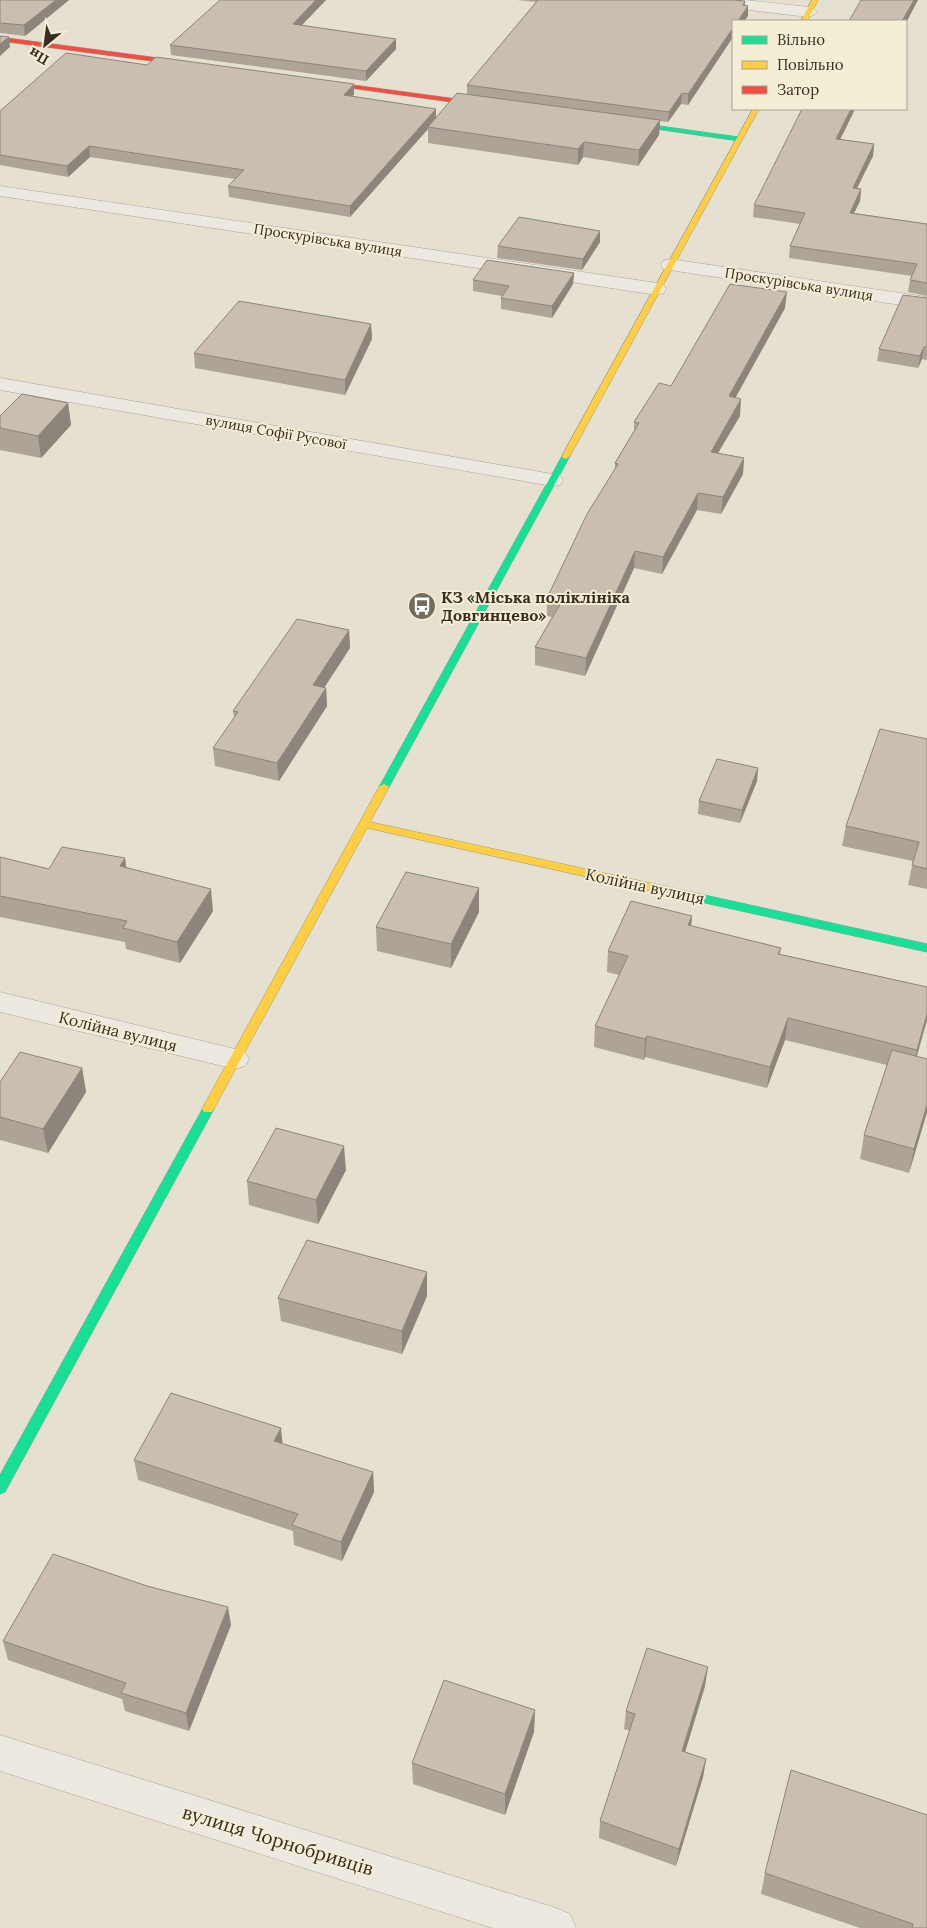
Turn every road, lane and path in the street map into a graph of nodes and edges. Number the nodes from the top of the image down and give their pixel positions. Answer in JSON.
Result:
{"nodes":[{"id":1,"x":706,"y":0,"type":"edge"},
{"id":2,"x":809,"y":11,"type":"edge"},
{"id":3,"x":0,"y":39,"type":"edge"},
{"id":4,"x":197,"y":66,"type":"edge"},
{"id":5,"x":306,"y":80,"type":"edge"},
{"id":6,"x":502,"y":107,"type":"edge"},
{"id":7,"x":755,"y":110,"type":"edge"},
{"id":8,"x":611,"y":122,"type":"edge"},
{"id":9,"x":739,"y":139,"type":"junction"},
{"id":10,"x":0,"y":191,"type":"edge"},
{"id":11,"x":670,"y":265,"type":"junction"},
{"id":12,"x":657,"y":289,"type":"junction"},
{"id":13,"x":927,"y":304,"type":"edge"},
{"id":14,"x":0,"y":384,"type":"edge"},
{"id":15,"x":552,"y":480,"type":"junction"},
{"id":16,"x":364,"y":824,"type":"junction"},
{"id":17,"x":927,"y":948,"type":"edge"},
{"id":18,"x":0,"y":1002,"type":"edge"},
{"id":19,"x":235,"y":1059,"type":"junction"},
{"id":20,"x":0,"y":1488,"type":"edge"},
{"id":21,"x":0,"y":1753,"type":"edge"},
{"id":22,"x":556,"y":1928,"type":"edge"}],
"edges":[{"from":1,"to":2,"type":"street"},
{"from":3,"to":4,"type":"street"},
{"from":5,"to":6,"type":"street"},
{"from":7,"to":9,"type":"street"},
{"from":8,"to":9,"type":"street"},
{"from":9,"to":11,"type":"street"},
{"from":10,"to":12,"type":"street","name":"Проскурівська вулиця"},
{"from":11,"to":12,"type":"street"},
{"from":11,"to":13,"type":"street","name":"Проскурівська вулиця"},
{"from":12,"to":15,"type":"street"},
{"from":14,"to":15,"type":"street","name":"вулиця Софії Русової"},
{"from":15,"to":16,"type":"street"},
{"from":16,"to":17,"type":"street","name":"Колійна вулиця"},
{"from":16,"to":19,"type":"street"},
{"from":18,"to":19,"type":"street","name":"Колійна вулиця"},
{"from":19,"to":20,"type":"street"},
{"from":21,"to":22,"type":"street","name":"вулиця Чорнобривців"}]}
